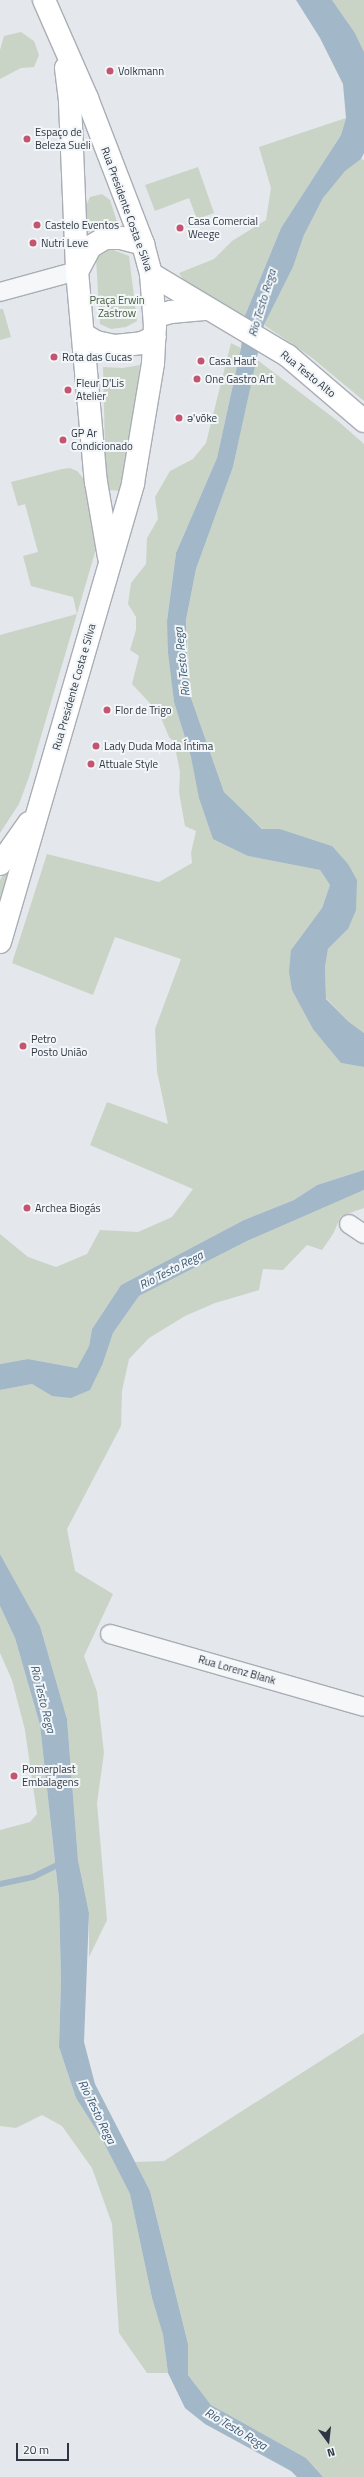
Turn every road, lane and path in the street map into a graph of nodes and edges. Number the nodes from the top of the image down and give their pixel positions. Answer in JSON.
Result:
{"nodes":[{"id":1,"x":44,"y":0,"type":"edge"},
{"id":2,"x":64,"y":50,"type":"junction"},
{"id":3,"x":143,"y":244,"type":"junction"},
{"id":4,"x":77,"y":271,"type":"junction"},
{"id":5,"x":151,"y":274,"type":"junction"},
{"id":6,"x":0,"y":292,"type":"edge"},
{"id":7,"x":207,"y":309,"type":"junction"},
{"id":8,"x":155,"y":327,"type":"junction"},
{"id":9,"x":83,"y":334,"type":"junction"},
{"id":10,"x":364,"y":421,"type":"edge"},
{"id":11,"x":110,"y":562,"type":"junction"},
{"id":12,"x":38,"y":811,"type":"junction"},
{"id":13,"x":0,"y":864,"type":"edge"},
{"id":14,"x":0,"y":942,"type":"edge"},
{"id":15,"x":349,"y":1224,"type":"dead end"},
{"id":16,"x":364,"y":1234,"type":"edge"},
{"id":17,"x":110,"y":1634,"type":"dead end"},
{"id":18,"x":364,"y":1707,"type":"edge"}],
"edges":[{"from":1,"to":2,"type":"main road","name":"Rua Presidente Costa e Silva"},
{"from":2,"to":3,"type":"main road","name":"Rua Presidente Costa e Silva"},
{"from":2,"to":4,"type":"main road","name":"Rua Presidente Costa e Silva"},
{"from":3,"to":4,"type":"main road"},
{"from":3,"to":5,"type":"main road","name":"Rua Presidente Costa e Silva"},
{"from":4,"to":6,"type":"street"},
{"from":4,"to":9,"type":"main road","name":"Rua Presidente Costa e Silva"},
{"from":5,"to":7,"type":"main road","name":"Rua Testo Alto"},
{"from":5,"to":8,"type":"main road","name":"Rua Presidente Costa e Silva"},
{"from":7,"to":8,"type":"main road"},
{"from":7,"to":10,"type":"main road","name":"Rua Testo Alto"},
{"from":8,"to":9,"type":"main road"},
{"from":8,"to":11,"type":"main road","name":"Rua Presidente Costa e Silva"},
{"from":9,"to":11,"type":"main road","name":"Rua Presidente Costa e Silva"},
{"from":11,"to":12,"type":"main road","name":"Rua Presidente Costa e Silva"},
{"from":12,"to":13,"type":"main road","name":"Rua Presidente Costa e Silva"},
{"from":12,"to":14,"type":"main road","name":"Rua Presidente Costa e Silva"},
{"from":15,"to":16,"type":"street"},
{"from":17,"to":18,"type":"street","name":"Rua Lorenz Blank"}]}
